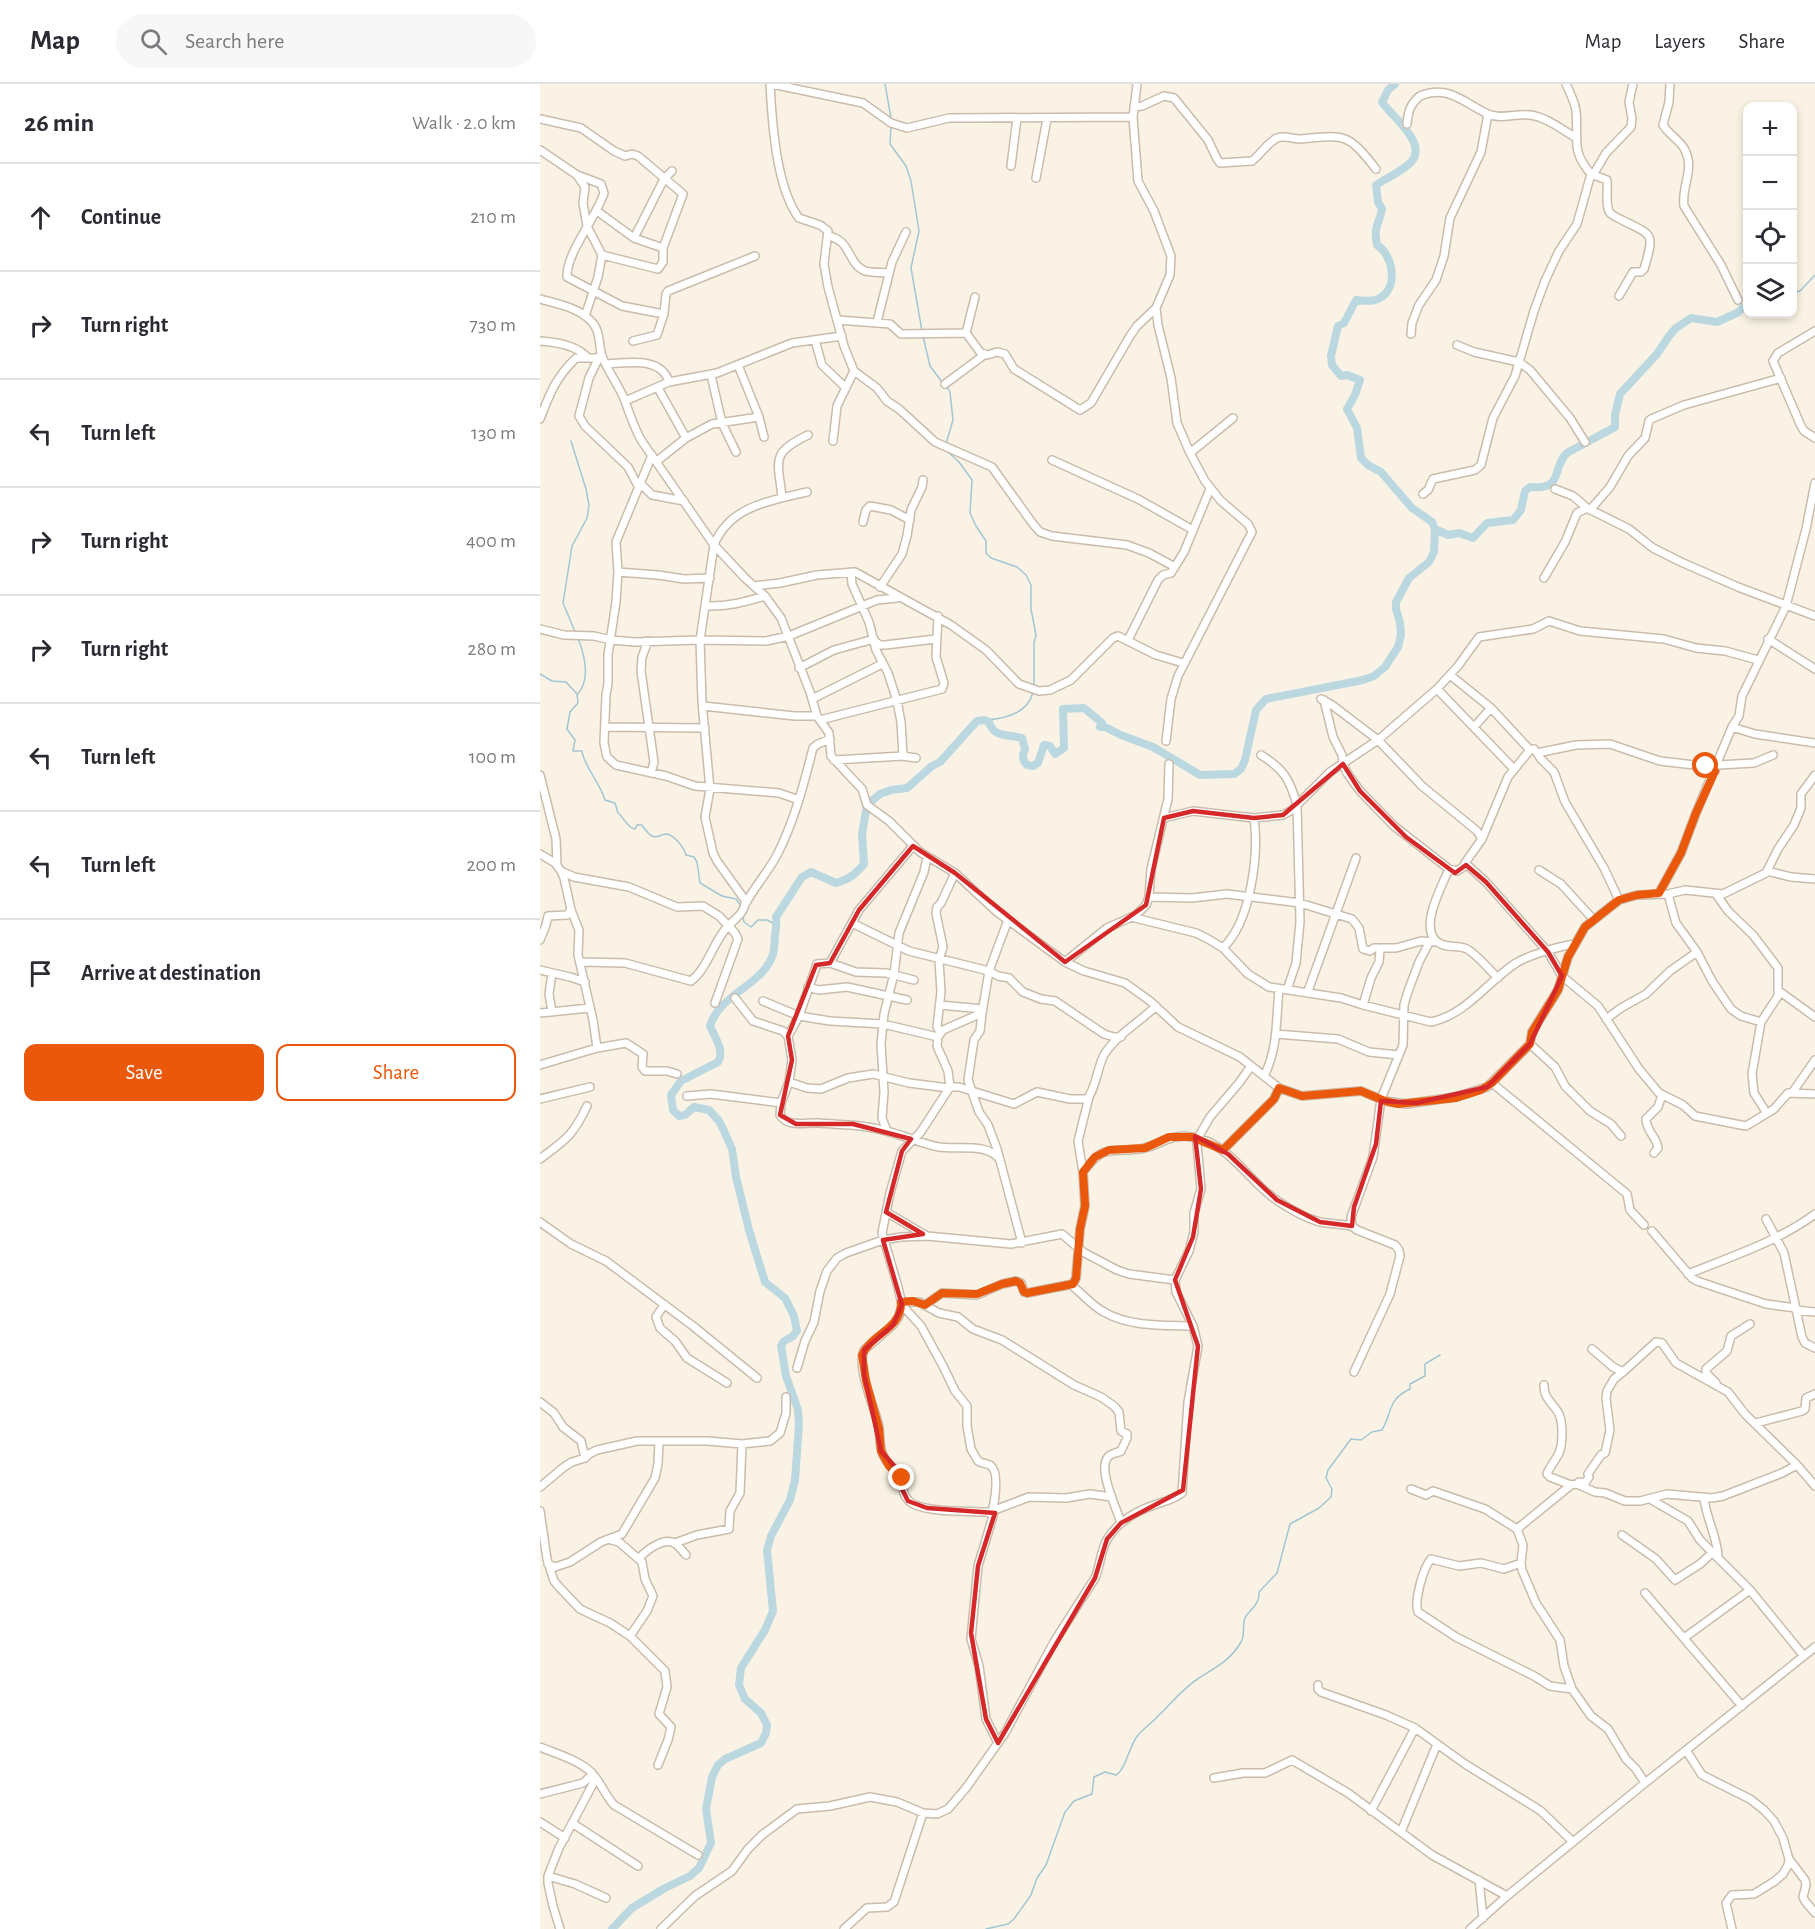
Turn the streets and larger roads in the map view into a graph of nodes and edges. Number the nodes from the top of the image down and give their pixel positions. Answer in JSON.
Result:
{"nodes":[{"id":1,"x":771,"y":84,"type":"edge"},
{"id":2,"x":1137,"y":84,"type":"edge"},
{"id":3,"x":1445,"y":84,"type":"edge"},
{"id":4,"x":1566,"y":84,"type":"edge"},
{"id":5,"x":1633,"y":84,"type":"edge"},
{"id":6,"x":1670,"y":84,"type":"edge"},
{"id":7,"x":1459,"y":93,"type":"junction"},
{"id":8,"x":1134,"y":108,"type":"junction"},
{"id":9,"x":1488,"y":114,"type":"junction"},
{"id":10,"x":1134,"y":117,"type":"junction"},
{"id":11,"x":1017,"y":118,"type":"junction"},
{"id":12,"x":540,"y":119,"type":"edge"},
{"id":13,"x":1047,"y":119,"type":"junction"},
{"id":14,"x":1407,"y":124,"type":"dead end"},
{"id":15,"x":1575,"y":137,"type":"junction"},
{"id":16,"x":540,"y":150,"type":"edge"},
{"id":17,"x":1011,"y":166,"type":"dead end"},
{"id":18,"x":1376,"y":169,"type":"dead end"},
{"id":19,"x":672,"y":171,"type":"dead end"},
{"id":20,"x":1592,"y":175,"type":"junction"},
{"id":21,"x":580,"y":176,"type":"dead end"},
{"id":22,"x":1036,"y":178,"type":"dead end"},
{"id":23,"x":664,"y":179,"type":"junction"},
{"id":24,"x":597,"y":211,"type":"junction"},
{"id":25,"x":587,"y":226,"type":"junction"},
{"id":26,"x":906,"y":232,"type":"dead end"},
{"id":27,"x":828,"y":236,"type":"junction"},
{"id":28,"x":634,"y":238,"type":"junction"},
{"id":29,"x":663,"y":248,"type":"junction"},
{"id":30,"x":602,"y":255,"type":"junction"},
{"id":31,"x":755,"y":256,"type":"dead end"},
{"id":32,"x":889,"y":273,"type":"junction"},
{"id":33,"x":594,"y":291,"type":"junction"},
{"id":34,"x":1619,"y":296,"type":"dead end"},
{"id":35,"x":975,"y":297,"type":"dead end"},
{"id":36,"x":540,"y":299,"type":"edge"},
{"id":37,"x":1738,"y":300,"type":"dead end"},
{"id":38,"x":1156,"y":308,"type":"junction"},
{"id":39,"x":664,"y":314,"type":"junction"},
{"id":40,"x":585,"y":316,"type":"junction"},
{"id":41,"x":838,"y":320,"type":"junction"},
{"id":42,"x":877,"y":322,"type":"junction"},
{"id":43,"x":1815,"y":331,"type":"edge"},
{"id":44,"x":966,"y":333,"type":"junction"},
{"id":45,"x":1411,"y":334,"type":"dead end"},
{"id":46,"x":842,"y":336,"type":"junction"},
{"id":47,"x":815,"y":340,"type":"junction"},
{"id":48,"x":540,"y":341,"type":"edge"},
{"id":49,"x":633,"y":341,"type":"dead end"},
{"id":50,"x":1457,"y":345,"type":"dead end"},
{"id":51,"x":984,"y":355,"type":"junction"},
{"id":52,"x":586,"y":356,"type":"junction"},
{"id":53,"x":599,"y":356,"type":"junction"},
{"id":54,"x":1519,"y":362,"type":"junction"},
{"id":55,"x":606,"y":364,"type":"junction"},
{"id":56,"x":738,"y":365,"type":"junction"},
{"id":57,"x":854,"y":370,"type":"junction"},
{"id":58,"x":711,"y":375,"type":"junction"},
{"id":59,"x":1780,"y":378,"type":"junction"},
{"id":60,"x":669,"y":382,"type":"junction"},
{"id":61,"x":945,"y":384,"type":"dead end"},
{"id":62,"x":658,"y":388,"type":"junction"},
{"id":63,"x":846,"y":388,"type":"junction"},
{"id":64,"x":625,"y":401,"type":"junction"},
{"id":65,"x":759,"y":417,"type":"junction"},
{"id":66,"x":1233,"y":418,"type":"dead end"},
{"id":67,"x":540,"y":419,"type":"edge"},
{"id":68,"x":723,"y":423,"type":"junction"},
{"id":69,"x":808,"y":435,"type":"dead end"},
{"id":70,"x":764,"y":437,"type":"dead end"},
{"id":71,"x":687,"y":438,"type":"junction"},
{"id":72,"x":1815,"y":438,"type":"edge"},
{"id":73,"x":833,"y":441,"type":"dead end"},
{"id":74,"x":1585,"y":442,"type":"dead end"},
{"id":75,"x":736,"y":452,"type":"dead end"},
{"id":76,"x":1190,"y":453,"type":"junction"},
{"id":77,"x":654,"y":458,"type":"junction"},
{"id":78,"x":1052,"y":460,"type":"dead end"},
{"id":79,"x":923,"y":480,"type":"dead end"},
{"id":80,"x":1815,"y":483,"type":"edge"},
{"id":81,"x":640,"y":486,"type":"junction"},
{"id":82,"x":1210,"y":489,"type":"junction"},
{"id":83,"x":1555,"y":489,"type":"dead end"},
{"id":84,"x":807,"y":492,"type":"dead end"},
{"id":85,"x":1423,"y":494,"type":"dead end"},
{"id":86,"x":782,"y":498,"type":"junction"},
{"id":87,"x":684,"y":501,"type":"junction"},
{"id":88,"x":1588,"y":509,"type":"junction"},
{"id":89,"x":910,"y":520,"type":"junction"},
{"id":90,"x":864,"y":522,"type":"dead end"},
{"id":91,"x":1193,"y":530,"type":"junction"},
{"id":92,"x":714,"y":545,"type":"junction"},
{"id":93,"x":1175,"y":567,"type":"junction"},
{"id":94,"x":618,"y":572,"type":"junction"},
{"id":95,"x":850,"y":572,"type":"junction"},
{"id":96,"x":710,"y":578,"type":"junction"},
{"id":97,"x":1544,"y":578,"type":"dead end"},
{"id":98,"x":754,"y":586,"type":"junction"},
{"id":99,"x":880,"y":587,"type":"junction"},
{"id":100,"x":765,"y":596,"type":"junction"},
{"id":101,"x":899,"y":597,"type":"junction"},
{"id":102,"x":1789,"y":597,"type":"junction"},
{"id":103,"x":705,"y":606,"type":"junction"},
{"id":104,"x":1786,"y":606,"type":"junction"},
{"id":105,"x":863,"y":607,"type":"junction"},
{"id":106,"x":1794,"y":608,"type":"junction"},
{"id":107,"x":938,"y":616,"type":"junction"},
{"id":108,"x":1815,"y":616,"type":"edge"},
{"id":109,"x":540,"y":629,"type":"edge"},
{"id":110,"x":789,"y":636,"type":"junction"},
{"id":111,"x":700,"y":639,"type":"junction"},
{"id":112,"x":936,"y":639,"type":"junction"},
{"id":113,"x":1768,"y":639,"type":"junction"},
{"id":114,"x":611,"y":640,"type":"junction"},
{"id":115,"x":648,"y":640,"type":"junction"},
{"id":116,"x":874,"y":640,"type":"junction"},
{"id":117,"x":1128,"y":640,"type":"junction"},
{"id":118,"x":1758,"y":660,"type":"junction"},
{"id":119,"x":1184,"y":663,"type":"junction"},
{"id":120,"x":882,"y":664,"type":"junction"},
{"id":121,"x":799,"y":668,"type":"junction"},
{"id":122,"x":1815,"y":669,"type":"edge"},
{"id":123,"x":1450,"y":675,"type":"junction"},
{"id":124,"x":1437,"y":689,"type":"junction"},
{"id":125,"x":812,"y":699,"type":"junction"},
{"id":126,"x":897,"y":701,"type":"junction"},
{"id":127,"x":703,"y":706,"type":"junction"},
{"id":128,"x":1491,"y":708,"type":"junction"},
{"id":129,"x":819,"y":718,"type":"junction"},
{"id":130,"x":606,"y":727,"type":"junction"},
{"id":131,"x":649,"y":727,"type":"junction"},
{"id":132,"x":1474,"y":727,"type":"junction"},
{"id":133,"x":1732,"y":727,"type":"junction"},
{"id":134,"x":705,"y":728,"type":"junction"},
{"id":135,"x":830,"y":739,"type":"junction"},
{"id":136,"x":1378,"y":740,"type":"junction"},
{"id":137,"x":1166,"y":741,"type":"dead end"},
{"id":138,"x":1815,"y":743,"type":"edge"},
{"id":139,"x":1530,"y":750,"type":"junction"},
{"id":140,"x":1537,"y":753,"type":"junction"},
{"id":141,"x":1261,"y":755,"type":"dead end"},
{"id":142,"x":1773,"y":755,"type":"dead end"},
{"id":143,"x":903,"y":756,"type":"junction"},
{"id":144,"x":916,"y":758,"type":"dead end"},
{"id":145,"x":834,"y":760,"type":"junction"},
{"id":146,"x":1169,"y":764,"type":"dead end"},
{"id":147,"x":1343,"y":764,"type":"junction"},
{"id":148,"x":1513,"y":768,"type":"junction"},
{"id":149,"x":1716,"y":768,"type":"junction"},
{"id":150,"x":651,"y":773,"type":"junction"},
{"id":151,"x":1815,"y":775,"type":"edge"},
{"id":152,"x":540,"y":776,"type":"edge"},
{"id":153,"x":1813,"y":782,"type":"edge"},
{"id":154,"x":710,"y":789,"type":"junction"},
{"id":155,"x":799,"y":800,"type":"junction"},
{"id":156,"x":544,"y":805,"type":"edge"},
{"id":157,"x":1297,"y":805,"type":"junction"},
{"id":158,"x":1164,"y":818,"type":"junction"},
{"id":159,"x":1254,"y":818,"type":"junction"},
{"id":160,"x":1482,"y":839,"type":"junction"},
{"id":161,"x":913,"y":846,"type":"junction"},
{"id":162,"x":540,"y":854,"type":"edge"},
{"id":163,"x":927,"y":857,"type":"junction"},
{"id":164,"x":1356,"y":858,"type":"dead end"},
{"id":165,"x":1466,"y":865,"type":"junction"},
{"id":166,"x":559,"y":867,"type":"junction"},
{"id":167,"x":1449,"y":869,"type":"junction"},
{"id":168,"x":1539,"y":870,"type":"dead end"},
{"id":169,"x":1767,"y":871,"type":"junction"},
{"id":170,"x":955,"y":873,"type":"junction"},
{"id":171,"x":1815,"y":879,"type":"edge"},
{"id":172,"x":1659,"y":893,"type":"junction"},
{"id":173,"x":1668,"y":894,"type":"junction"},
{"id":174,"x":1716,"y":894,"type":"junction"},
{"id":175,"x":1149,"y":897,"type":"junction"},
{"id":176,"x":1249,"y":897,"type":"junction"},
{"id":177,"x":1619,"y":900,"type":"junction"},
{"id":178,"x":746,"y":903,"type":"junction"},
{"id":179,"x":1300,"y":903,"type":"junction"},
{"id":180,"x":571,"y":910,"type":"junction"},
{"id":181,"x":1336,"y":914,"type":"junction"},
{"id":182,"x":1131,"y":917,"type":"junction"},
{"id":183,"x":1593,"y":919,"type":"junction"},
{"id":184,"x":1008,"y":920,"type":"junction"},
{"id":185,"x":852,"y":923,"type":"junction"},
{"id":186,"x":728,"y":926,"type":"junction"},
{"id":187,"x":540,"y":940,"type":"edge"},
{"id":188,"x":1433,"y":941,"type":"junction"},
{"id":189,"x":1575,"y":944,"type":"junction"},
{"id":190,"x":898,"y":947,"type":"junction"},
{"id":191,"x":1223,"y":948,"type":"junction"},
{"id":192,"x":1380,"y":949,"type":"junction"},
{"id":193,"x":1548,"y":952,"type":"junction"},
{"id":194,"x":1697,"y":952,"type":"junction"},
{"id":195,"x":939,"y":960,"type":"junction"},
{"id":196,"x":1065,"y":962,"type":"junction"},
{"id":197,"x":580,"y":963,"type":"junction"},
{"id":198,"x":830,"y":963,"type":"junction"},
{"id":199,"x":540,"y":970,"type":"edge"},
{"id":200,"x":989,"y":971,"type":"junction"},
{"id":201,"x":552,"y":973,"type":"junction"},
{"id":202,"x":894,"y":974,"type":"junction"},
{"id":203,"x":1562,"y":976,"type":"junction"},
{"id":204,"x":1498,"y":978,"type":"junction"},
{"id":205,"x":914,"y":980,"type":"dead end"},
{"id":206,"x":585,"y":982,"type":"junction"},
{"id":207,"x":808,"y":987,"type":"junction"},
{"id":208,"x":1283,"y":989,"type":"junction"},
{"id":209,"x":1308,"y":991,"type":"junction"},
{"id":210,"x":1779,"y":991,"type":"junction"},
{"id":211,"x":888,"y":995,"type":"junction"},
{"id":212,"x":735,"y":998,"type":"dead end"},
{"id":213,"x":907,"y":1000,"type":"dead end"},
{"id":214,"x":763,"y":1001,"type":"dead end"},
{"id":215,"x":715,"y":1003,"type":"dead end"},
{"id":216,"x":940,"y":1005,"type":"junction"},
{"id":217,"x":1363,"y":1005,"type":"junction"},
{"id":218,"x":1156,"y":1006,"type":"junction"},
{"id":219,"x":590,"y":1008,"type":"junction"},
{"id":220,"x":982,"y":1011,"type":"junction"},
{"id":221,"x":552,"y":1012,"type":"junction"},
{"id":222,"x":540,"y":1013,"type":"edge"},
{"id":223,"x":1404,"y":1014,"type":"junction"},
{"id":224,"x":799,"y":1016,"type":"junction"},
{"id":225,"x":1815,"y":1017,"type":"edge"},
{"id":226,"x":1606,"y":1019,"type":"junction"},
{"id":227,"x":1761,"y":1022,"type":"junction"},
{"id":228,"x":883,"y":1024,"type":"junction"},
{"id":229,"x":1276,"y":1034,"type":"junction"},
{"id":230,"x":939,"y":1035,"type":"junction"},
{"id":231,"x":788,"y":1036,"type":"junction"},
{"id":232,"x":1121,"y":1037,"type":"junction"},
{"id":233,"x":1530,"y":1044,"type":"junction"},
{"id":234,"x":597,"y":1048,"type":"junction"},
{"id":235,"x":1400,"y":1055,"type":"junction"},
{"id":236,"x":1815,"y":1060,"type":"edge"},
{"id":237,"x":540,"y":1065,"type":"edge"},
{"id":238,"x":1251,"y":1066,"type":"junction"},
{"id":239,"x":677,"y":1074,"type":"dead end"},
{"id":240,"x":883,"y":1076,"type":"junction"},
{"id":241,"x":1264,"y":1076,"type":"junction"},
{"id":242,"x":789,"y":1082,"type":"junction"},
{"id":243,"x":1492,"y":1083,"type":"junction"},
{"id":244,"x":590,"y":1087,"type":"dead end"},
{"id":245,"x":950,"y":1087,"type":"junction"},
{"id":246,"x":1279,"y":1088,"type":"junction"},
{"id":247,"x":971,"y":1091,"type":"junction"},
{"id":248,"x":1792,"y":1093,"type":"junction"},
{"id":249,"x":1815,"y":1094,"type":"edge"},
{"id":250,"x":1662,"y":1095,"type":"junction"},
{"id":251,"x":687,"y":1096,"type":"dead end"},
{"id":252,"x":1089,"y":1097,"type":"junction"},
{"id":253,"x":540,"y":1099,"type":"edge"},
{"id":254,"x":1381,"y":1099,"type":"junction"},
{"id":255,"x":780,"y":1103,"type":"junction"},
{"id":256,"x":587,"y":1106,"type":"dead end"},
{"id":257,"x":1766,"y":1112,"type":"junction"},
{"id":258,"x":886,"y":1131,"type":"junction"},
{"id":259,"x":1621,"y":1136,"type":"dead end"},
{"id":260,"x":1198,"y":1138,"type":"junction"},
{"id":261,"x":912,"y":1139,"type":"junction"},
{"id":262,"x":1223,"y":1150,"type":"junction"},
{"id":263,"x":1654,"y":1153,"type":"dead end"},
{"id":264,"x":540,"y":1159,"type":"edge"},
{"id":265,"x":1000,"y":1160,"type":"junction"},
{"id":266,"x":1083,"y":1172,"type":"junction"},
{"id":267,"x":886,"y":1212,"type":"junction"},
{"id":268,"x":1815,"y":1214,"type":"edge"},
{"id":269,"x":1766,"y":1219,"type":"dead end"},
{"id":270,"x":540,"y":1222,"type":"edge"},
{"id":271,"x":1644,"y":1225,"type":"dead end"},
{"id":272,"x":1352,"y":1226,"type":"junction"},
{"id":273,"x":1652,"y":1231,"type":"dead end"},
{"id":274,"x":927,"y":1236,"type":"junction"},
{"id":275,"x":1776,"y":1236,"type":"junction"},
{"id":276,"x":883,"y":1240,"type":"junction"},
{"id":277,"x":1022,"y":1243,"type":"junction"},
{"id":278,"x":1079,"y":1249,"type":"junction"},
{"id":279,"x":1688,"y":1274,"type":"junction"},
{"id":280,"x":1174,"y":1280,"type":"junction"},
{"id":281,"x":1071,"y":1285,"type":"junction"},
{"id":282,"x":902,"y":1303,"type":"junction"},
{"id":283,"x":664,"y":1305,"type":"junction"},
{"id":284,"x":925,"y":1305,"type":"junction"},
{"id":285,"x":1796,"y":1309,"type":"junction"},
{"id":286,"x":1815,"y":1312,"type":"edge"},
{"id":287,"x":1750,"y":1324,"type":"dead end"},
{"id":288,"x":1192,"y":1326,"type":"junction"},
{"id":289,"x":1815,"y":1348,"type":"edge"},
{"id":290,"x":1592,"y":1349,"type":"dead end"},
{"id":291,"x":797,"y":1368,"type":"dead end"},
{"id":292,"x":1354,"y":1372,"type":"dead end"},
{"id":293,"x":1623,"y":1372,"type":"junction"},
{"id":294,"x":757,"y":1378,"type":"dead end"},
{"id":295,"x":728,"y":1383,"type":"dead end"},
{"id":296,"x":1544,"y":1385,"type":"dead end"},
{"id":297,"x":1722,"y":1389,"type":"junction"},
{"id":298,"x":1815,"y":1394,"type":"edge"},
{"id":299,"x":786,"y":1397,"type":"dead end"},
{"id":300,"x":540,"y":1402,"type":"edge"},
{"id":301,"x":1756,"y":1423,"type":"junction"},
{"id":302,"x":659,"y":1441,"type":"junction"},
{"id":303,"x":742,"y":1444,"type":"junction"},
{"id":304,"x":585,"y":1458,"type":"junction"},
{"id":305,"x":1797,"y":1465,"type":"junction"},
{"id":306,"x":1574,"y":1484,"type":"junction"},
{"id":307,"x":1815,"y":1486,"type":"edge"},
{"id":308,"x":540,"y":1487,"type":"edge"},
{"id":309,"x":1411,"y":1489,"type":"dead end"},
{"id":310,"x":1112,"y":1497,"type":"junction"},
{"id":311,"x":1704,"y":1498,"type":"junction"},
{"id":312,"x":1650,"y":1499,"type":"junction"},
{"id":313,"x":540,"y":1511,"type":"edge"},
{"id":314,"x":992,"y":1513,"type":"junction"},
{"id":315,"x":1121,"y":1523,"type":"junction"},
{"id":316,"x":1517,"y":1529,"type":"junction"},
{"id":317,"x":1622,"y":1535,"type":"dead end"},
{"id":318,"x":608,"y":1539,"type":"junction"},
{"id":319,"x":675,"y":1543,"type":"junction"},
{"id":320,"x":1716,"y":1554,"type":"junction"},
{"id":321,"x":686,"y":1555,"type":"dead end"},
{"id":322,"x":639,"y":1558,"type":"junction"},
{"id":323,"x":1521,"y":1563,"type":"junction"},
{"id":324,"x":548,"y":1564,"type":"junction"},
{"id":325,"x":1750,"y":1590,"type":"junction"},
{"id":326,"x":1645,"y":1593,"type":"dead end"},
{"id":327,"x":630,"y":1636,"type":"junction"},
{"id":328,"x":1684,"y":1638,"type":"junction"},
{"id":329,"x":1815,"y":1647,"type":"edge"},
{"id":330,"x":1803,"y":1656,"type":"junction"},
{"id":331,"x":1318,"y":1685,"type":"dead end"},
{"id":332,"x":1572,"y":1689,"type":"junction"},
{"id":333,"x":1742,"y":1706,"type":"junction"},
{"id":334,"x":1414,"y":1728,"type":"junction"},
{"id":335,"x":998,"y":1743,"type":"junction"},
{"id":336,"x":1437,"y":1744,"type":"junction"},
{"id":337,"x":540,"y":1747,"type":"edge"},
{"id":338,"x":1686,"y":1750,"type":"junction"},
{"id":339,"x":658,"y":1765,"type":"dead end"},
{"id":340,"x":594,"y":1776,"type":"junction"},
{"id":341,"x":1214,"y":1778,"type":"dead end"},
{"id":342,"x":1645,"y":1783,"type":"junction"},
{"id":343,"x":540,"y":1794,"type":"edge"},
{"id":344,"x":1371,"y":1811,"type":"junction"},
{"id":345,"x":923,"y":1813,"type":"junction"},
{"id":346,"x":540,"y":1822,"type":"edge"},
{"id":347,"x":572,"y":1823,"type":"junction"},
{"id":348,"x":1401,"y":1832,"type":"junction"},
{"id":349,"x":565,"y":1838,"type":"junction"},
{"id":350,"x":1573,"y":1842,"type":"junction"},
{"id":351,"x":698,"y":1855,"type":"dead end"},
{"id":352,"x":1789,"y":1859,"type":"junction"},
{"id":353,"x":638,"y":1866,"type":"dead end"},
{"id":354,"x":548,"y":1876,"type":"junction"},
{"id":355,"x":1479,"y":1880,"type":"junction"},
{"id":356,"x":1507,"y":1896,"type":"junction"},
{"id":357,"x":606,"y":1898,"type":"dead end"},
{"id":358,"x":1815,"y":1913,"type":"edge"},
{"id":359,"x":1483,"y":1918,"type":"junction"},
{"id":360,"x":1474,"y":1928,"type":"edge"},
{"id":361,"x":560,"y":1929,"type":"edge"},
{"id":362,"x":661,"y":1929,"type":"edge"},
{"id":363,"x":844,"y":1929,"type":"edge"},
{"id":364,"x":1732,"y":1929,"type":"edge"}],
"edges":[{"from":1,"to":11,"type":"street"},
{"from":1,"to":27,"type":"street"},
{"from":2,"to":8,"type":"street"},
{"from":3,"to":7,"type":"street"},
{"from":4,"to":15,"type":"street"},
{"from":5,"to":20,"type":"street"},
{"from":6,"to":37,"type":"street"},
{"from":7,"to":9,"type":"street"},
{"from":7,"to":14,"type":"street"},
{"from":8,"to":10,"type":"street"},
{"from":8,"to":18,"type":"street"},
{"from":9,"to":15,"type":"street"},
{"from":9,"to":45,"type":"street"},
{"from":10,"to":13,"type":"street"},
{"from":10,"to":38,"type":"street"},
{"from":11,"to":13,"type":"street"},
{"from":11,"to":17,"type":"street"},
{"from":12,"to":23,"type":"street"},
{"from":13,"to":22,"type":"street"},
{"from":15,"to":20,"type":"street"},
{"from":16,"to":25,"type":"street"},
{"from":19,"to":23,"type":"street"},
{"from":20,"to":34,"type":"street"},
{"from":20,"to":54,"type":"street"},
{"from":21,"to":24,"type":"street"},
{"from":23,"to":28,"type":"street"},
{"from":23,"to":29,"type":"street"},
{"from":24,"to":25,"type":"street"},
{"from":24,"to":28,"type":"street"},
{"from":25,"to":30,"type":"street"},
{"from":25,"to":33,"type":"street"},
{"from":26,"to":32,"type":"street"},
{"from":27,"to":32,"type":"street"},
{"from":27,"to":41,"type":"street"},
{"from":28,"to":29,"type":"street"},
{"from":29,"to":30,"type":"street"},
{"from":30,"to":33,"type":"street"},
{"from":31,"to":39,"type":"street"},
{"from":32,"to":42,"type":"street"},
{"from":33,"to":39,"type":"street"},
{"from":33,"to":40,"type":"street"},
{"from":35,"to":44,"type":"street"},
{"from":36,"to":40,"type":"street"},
{"from":38,"to":51,"type":"street"},
{"from":38,"to":76,"type":"street"},
{"from":39,"to":49,"type":"street"},
{"from":40,"to":53,"type":"street"},
{"from":41,"to":42,"type":"street"},
{"from":41,"to":46,"type":"street"},
{"from":42,"to":44,"type":"street"},
{"from":43,"to":59,"type":"street"},
{"from":44,"to":51,"type":"street"},
{"from":46,"to":47,"type":"street"},
{"from":46,"to":57,"type":"street"},
{"from":47,"to":56,"type":"street"},
{"from":47,"to":63,"type":"street"},
{"from":48,"to":52,"type":"street"},
{"from":50,"to":54,"type":"street"},
{"from":51,"to":61,"type":"street"},
{"from":52,"to":53,"type":"street"},
{"from":52,"to":67,"type":"street"},
{"from":53,"to":55,"type":"street"},
{"from":53,"to":81,"type":"street"},
{"from":54,"to":74,"type":"street"},
{"from":54,"to":85,"type":"street"},
{"from":55,"to":60,"type":"street"},
{"from":55,"to":64,"type":"street"},
{"from":56,"to":58,"type":"street"},
{"from":56,"to":65,"type":"street"},
{"from":57,"to":63,"type":"street"},
{"from":57,"to":93,"type":"street"},
{"from":58,"to":60,"type":"street"},
{"from":58,"to":68,"type":"street"},
{"from":59,"to":72,"type":"street"},
{"from":59,"to":88,"type":"street"},
{"from":60,"to":62,"type":"street"},
{"from":62,"to":64,"type":"street"},
{"from":62,"to":71,"type":"street"},
{"from":63,"to":73,"type":"street"},
{"from":64,"to":77,"type":"street"},
{"from":65,"to":68,"type":"street"},
{"from":65,"to":70,"type":"street"},
{"from":66,"to":76,"type":"street"},
{"from":68,"to":71,"type":"street"},
{"from":68,"to":75,"type":"street"},
{"from":69,"to":86,"type":"street"},
{"from":71,"to":77,"type":"street"},
{"from":76,"to":82,"type":"street"},
{"from":77,"to":81,"type":"street"},
{"from":77,"to":87,"type":"street"},
{"from":78,"to":91,"type":"street"},
{"from":79,"to":89,"type":"street"},
{"from":80,"to":102,"type":"street"},
{"from":81,"to":87,"type":"street"},
{"from":81,"to":94,"type":"street"},
{"from":82,"to":91,"type":"street"},
{"from":82,"to":119,"type":"street"},
{"from":83,"to":88,"type":"street"},
{"from":84,"to":86,"type":"street"},
{"from":86,"to":92,"type":"street"},
{"from":87,"to":92,"type":"street"},
{"from":88,"to":97,"type":"street"},
{"from":88,"to":104,"type":"street"},
{"from":89,"to":90,"type":"street"},
{"from":89,"to":99,"type":"street"},
{"from":91,"to":93,"type":"street"},
{"from":92,"to":96,"type":"street"},
{"from":92,"to":98,"type":"street"},
{"from":93,"to":117,"type":"street"},
{"from":94,"to":96,"type":"street"},
{"from":94,"to":114,"type":"street"},
{"from":95,"to":98,"type":"street"},
{"from":95,"to":99,"type":"street"},
{"from":95,"to":105,"type":"street"},
{"from":96,"to":103,"type":"street"},
{"from":98,"to":100,"type":"street"},
{"from":99,"to":101,"type":"street"},
{"from":100,"to":103,"type":"street"},
{"from":100,"to":110,"type":"street"},
{"from":101,"to":105,"type":"street"},
{"from":101,"to":107,"type":"street"},
{"from":102,"to":104,"type":"street"},
{"from":102,"to":106,"type":"street"},
{"from":103,"to":111,"type":"street"},
{"from":104,"to":106,"type":"street"},
{"from":104,"to":113,"type":"street"},
{"from":105,"to":110,"type":"street"},
{"from":105,"to":116,"type":"street"},
{"from":106,"to":108,"type":"street"},
{"from":107,"to":112,"type":"street"},
{"from":107,"to":117,"type":"street"},
{"from":109,"to":114,"type":"street"},
{"from":110,"to":111,"type":"street"},
{"from":110,"to":121,"type":"street"},
{"from":111,"to":115,"type":"street"},
{"from":111,"to":127,"type":"street"},
{"from":112,"to":116,"type":"street"},
{"from":112,"to":126,"type":"street"},
{"from":113,"to":118,"type":"street"},
{"from":113,"to":122,"type":"street"},
{"from":114,"to":115,"type":"street"},
{"from":114,"to":130,"type":"street"},
{"from":115,"to":131,"type":"street"},
{"from":116,"to":120,"type":"street"},
{"from":116,"to":121,"type":"street"},
{"from":117,"to":119,"type":"street"},
{"from":118,"to":123,"type":"street"},
{"from":118,"to":133,"type":"street"},
{"from":119,"to":137,"type":"street"},
{"from":120,"to":125,"type":"street"},
{"from":120,"to":126,"type":"street"},
{"from":121,"to":125,"type":"street"},
{"from":123,"to":124,"type":"street"},
{"from":123,"to":128,"type":"street"},
{"from":124,"to":132,"type":"street"},
{"from":124,"to":136,"type":"street"},
{"from":125,"to":129,"type":"street"},
{"from":126,"to":129,"type":"street"},
{"from":126,"to":143,"type":"street"},
{"from":127,"to":129,"type":"street"},
{"from":127,"to":134,"type":"street"},
{"from":128,"to":132,"type":"street"},
{"from":128,"to":139,"type":"street"},
{"from":129,"to":135,"type":"street"},
{"from":130,"to":131,"type":"street"},
{"from":130,"to":150,"type":"street"},
{"from":131,"to":134,"type":"street"},
{"from":131,"to":150,"type":"street"},
{"from":132,"to":148,"type":"street"},
{"from":133,"to":138,"type":"street"},
{"from":133,"to":149,"type":"street"},
{"from":134,"to":154,"type":"street"},
{"from":135,"to":145,"type":"street"},
{"from":135,"to":155,"type":"street"},
{"from":136,"to":147,"type":"street"},
{"from":136,"to":147,"type":"street"},
{"from":136,"to":160,"type":"street"},
{"from":139,"to":140,"type":"street"},
{"from":139,"to":148,"type":"street"},
{"from":140,"to":149,"type":"street"},
{"from":140,"to":177,"type":"street"},
{"from":141,"to":157,"type":"street"},
{"from":142,"to":149,"type":"street"},
{"from":143,"to":144,"type":"street"},
{"from":143,"to":145,"type":"street"},
{"from":145,"to":161,"type":"street"},
{"from":146,"to":158,"type":"street"},
{"from":147,"to":157,"type":"street"},
{"from":147,"to":167,"type":"street"},
{"from":148,"to":160,"type":"street"},
{"from":149,"to":172,"type":"street"},
{"from":150,"to":154,"type":"street"},
{"from":151,"to":153,"type":"street"},
{"from":152,"to":156,"type":"street"},
{"from":153,"to":169,"type":"street"},
{"from":154,"to":155,"type":"street"},
{"from":154,"to":178,"type":"street"},
{"from":155,"to":178,"type":"street"},
{"from":156,"to":166,"type":"street"},
{"from":157,"to":159,"type":"street"},
{"from":157,"to":179,"type":"street"},
{"from":158,"to":159,"type":"street"},
{"from":158,"to":175,"type":"street"},
{"from":159,"to":176,"type":"street"},
{"from":160,"to":165,"type":"street"},
{"from":161,"to":163,"type":"street"},
{"from":161,"to":185,"type":"street"},
{"from":162,"to":166,"type":"street"},
{"from":163,"to":170,"type":"street"},
{"from":163,"to":190,"type":"street"},
{"from":164,"to":181,"type":"street"},
{"from":165,"to":167,"type":"street"},
{"from":165,"to":193,"type":"street"},
{"from":166,"to":180,"type":"street"},
{"from":166,"to":186,"type":"street"},
{"from":167,"to":188,"type":"street"},
{"from":168,"to":183,"type":"street"},
{"from":169,"to":171,"type":"street"},
{"from":169,"to":174,"type":"street"},
{"from":170,"to":184,"type":"street"},
{"from":170,"to":195,"type":"street"},
{"from":172,"to":173,"type":"street"},
{"from":172,"to":177,"type":"street"},
{"from":173,"to":174,"type":"street"},
{"from":173,"to":194,"type":"street"},
{"from":174,"to":210,"type":"street"},
{"from":175,"to":176,"type":"street"},
{"from":175,"to":182,"type":"street"},
{"from":176,"to":179,"type":"street"},
{"from":176,"to":191,"type":"street"},
{"from":177,"to":183,"type":"street"},
{"from":178,"to":186,"type":"street"},
{"from":179,"to":181,"type":"street"},
{"from":179,"to":208,"type":"street"},
{"from":180,"to":187,"type":"street"},
{"from":180,"to":197,"type":"street"},
{"from":181,"to":192,"type":"street"},
{"from":181,"to":209,"type":"street"},
{"from":182,"to":191,"type":"street"},
{"from":182,"to":196,"type":"street"},
{"from":183,"to":189,"type":"street"},
{"from":184,"to":196,"type":"street"},
{"from":184,"to":200,"type":"street"},
{"from":185,"to":190,"type":"street"},
{"from":185,"to":198,"type":"street"},
{"from":186,"to":197,"type":"street"},
{"from":186,"to":215,"type":"street"},
{"from":188,"to":192,"type":"street"},
{"from":188,"to":204,"type":"street"},
{"from":188,"to":223,"type":"street"},
{"from":189,"to":193,"type":"street"},
{"from":189,"to":203,"type":"street"},
{"from":190,"to":195,"type":"street"},
{"from":190,"to":202,"type":"street"},
{"from":191,"to":208,"type":"street"},
{"from":192,"to":217,"type":"street"},
{"from":193,"to":203,"type":"street"},
{"from":193,"to":204,"type":"street"},
{"from":194,"to":226,"type":"street"},
{"from":194,"to":227,"type":"street"},
{"from":195,"to":200,"type":"street"},
{"from":195,"to":216,"type":"street"},
{"from":196,"to":218,"type":"street"},
{"from":197,"to":206,"type":"street"},
{"from":198,"to":202,"type":"street"},
{"from":198,"to":207,"type":"street"},
{"from":199,"to":201,"type":"street"},
{"from":200,"to":220,"type":"street"},
{"from":200,"to":232,"type":"street"},
{"from":201,"to":206,"type":"street"},
{"from":201,"to":221,"type":"street"},
{"from":202,"to":205,"type":"street"},
{"from":202,"to":211,"type":"street"},
{"from":203,"to":226,"type":"street"},
{"from":203,"to":233,"type":"street"},
{"from":204,"to":223,"type":"street"},
{"from":206,"to":219,"type":"street"},
{"from":207,"to":211,"type":"street"},
{"from":207,"to":224,"type":"street"},
{"from":208,"to":209,"type":"street"},
{"from":208,"to":229,"type":"street"},
{"from":209,"to":217,"type":"street"},
{"from":210,"to":225,"type":"street"},
{"from":210,"to":227,"type":"street"},
{"from":211,"to":213,"type":"street"},
{"from":211,"to":228,"type":"street"},
{"from":212,"to":231,"type":"street"},
{"from":214,"to":224,"type":"street"},
{"from":216,"to":220,"type":"street"},
{"from":216,"to":230,"type":"street"},
{"from":217,"to":223,"type":"street"},
{"from":218,"to":232,"type":"street"},
{"from":218,"to":238,"type":"street"},
{"from":219,"to":221,"type":"street"},
{"from":219,"to":234,"type":"street"},
{"from":220,"to":230,"type":"street"},
{"from":220,"to":247,"type":"street"},
{"from":221,"to":222,"type":"street"},
{"from":223,"to":235,"type":"street"},
{"from":224,"to":228,"type":"street"},
{"from":224,"to":231,"type":"street"},
{"from":226,"to":250,"type":"street"},
{"from":227,"to":257,"type":"street"},
{"from":228,"to":230,"type":"street"},
{"from":228,"to":240,"type":"street"},
{"from":229,"to":235,"type":"street"},
{"from":229,"to":241,"type":"street"},
{"from":230,"to":245,"type":"street"},
{"from":231,"to":242,"type":"street"},
{"from":232,"to":252,"type":"street"},
{"from":233,"to":243,"type":"street"},
{"from":233,"to":259,"type":"street"},
{"from":234,"to":237,"type":"street"},
{"from":234,"to":239,"type":"street"},
{"from":235,"to":254,"type":"street"},
{"from":236,"to":248,"type":"street"},
{"from":238,"to":241,"type":"street"},
{"from":238,"to":260,"type":"street"},
{"from":240,"to":242,"type":"street"},
{"from":240,"to":245,"type":"street"},
{"from":240,"to":258,"type":"street"},
{"from":241,"to":246,"type":"street"},
{"from":242,"to":255,"type":"street"},
{"from":243,"to":254,"type":"street"},
{"from":243,"to":271,"type":"street"},
{"from":244,"to":253,"type":"street"},
{"from":245,"to":247,"type":"street"},
{"from":245,"to":261,"type":"street"},
{"from":246,"to":254,"type":"street"},
{"from":246,"to":262,"type":"street"},
{"from":247,"to":252,"type":"street"},
{"from":247,"to":265,"type":"street"},
{"from":248,"to":249,"type":"street"},
{"from":248,"to":257,"type":"street"},
{"from":250,"to":257,"type":"street"},
{"from":250,"to":263,"type":"street"},
{"from":251,"to":255,"type":"street"},
{"from":252,"to":266,"type":"street"},
{"from":254,"to":272,"type":"street"},
{"from":255,"to":258,"type":"street"},
{"from":256,"to":264,"type":"street"},
{"from":258,"to":261,"type":"street"},
{"from":260,"to":262,"type":"street"},
{"from":260,"to":266,"type":"street"},
{"from":260,"to":280,"type":"street"},
{"from":261,"to":265,"type":"street"},
{"from":261,"to":267,"type":"street"},
{"from":262,"to":272,"type":"street"},
{"from":265,"to":277,"type":"street"},
{"from":266,"to":278,"type":"street"},
{"from":267,"to":274,"type":"street"},
{"from":267,"to":276,"type":"street"},
{"from":268,"to":275,"type":"street"},
{"from":269,"to":275,"type":"street"},
{"from":270,"to":283,"type":"street"},
{"from":272,"to":292,"type":"street"},
{"from":273,"to":279,"type":"street"},
{"from":274,"to":276,"type":"street"},
{"from":274,"to":277,"type":"street"},
{"from":275,"to":279,"type":"street"},
{"from":275,"to":285,"type":"street"},
{"from":276,"to":282,"type":"street"},
{"from":276,"to":291,"type":"street"},
{"from":277,"to":278,"type":"street"},
{"from":278,"to":280,"type":"street"},
{"from":278,"to":281,"type":"street"},
{"from":279,"to":285,"type":"street"},
{"from":280,"to":288,"type":"street"},
{"from":281,"to":284,"type":"street"},
{"from":281,"to":288,"type":"street"},
{"from":282,"to":284,"type":"street"},
{"from":282,"to":314,"type":"street"},
{"from":282,"to":314,"type":"street"},
{"from":283,"to":294,"type":"street"},
{"from":283,"to":295,"type":"street"},
{"from":284,"to":310,"type":"street"},
{"from":285,"to":286,"type":"street"},
{"from":285,"to":289,"type":"street"},
{"from":287,"to":297,"type":"street"},
{"from":288,"to":315,"type":"street"},
{"from":290,"to":293,"type":"street"},
{"from":293,"to":297,"type":"street"},
{"from":293,"to":306,"type":"street"},
{"from":296,"to":306,"type":"street"},
{"from":297,"to":301,"type":"street"},
{"from":298,"to":301,"type":"street"},
{"from":299,"to":303,"type":"street"},
{"from":300,"to":304,"type":"street"},
{"from":301,"to":305,"type":"street"},
{"from":302,"to":303,"type":"street"},
{"from":302,"to":304,"type":"street"},
{"from":302,"to":318,"type":"street"},
{"from":303,"to":319,"type":"street"},
{"from":304,"to":308,"type":"street"},
{"from":305,"to":307,"type":"street"},
{"from":305,"to":311,"type":"street"},
{"from":306,"to":312,"type":"street"},
{"from":306,"to":316,"type":"street"},
{"from":309,"to":316,"type":"street"},
{"from":310,"to":314,"type":"street"},
{"from":310,"to":315,"type":"street"},
{"from":311,"to":312,"type":"street"},
{"from":311,"to":320,"type":"street"},
{"from":312,"to":320,"type":"street"},
{"from":313,"to":324,"type":"street"},
{"from":314,"to":335,"type":"street"},
{"from":315,"to":335,"type":"street"},
{"from":316,"to":323,"type":"street"},
{"from":317,"to":320,"type":"street"},
{"from":318,"to":322,"type":"street"},
{"from":318,"to":324,"type":"street"},
{"from":319,"to":321,"type":"street"},
{"from":319,"to":322,"type":"street"},
{"from":320,"to":325,"type":"street"},
{"from":322,"to":327,"type":"street"},
{"from":323,"to":332,"type":"street"},
{"from":323,"to":332,"type":"street"},
{"from":324,"to":327,"type":"street"},
{"from":325,"to":328,"type":"street"},
{"from":325,"to":330,"type":"street"},
{"from":326,"to":328,"type":"street"},
{"from":327,"to":339,"type":"street"},
{"from":328,"to":333,"type":"street"},
{"from":329,"to":330,"type":"street"},
{"from":330,"to":333,"type":"street"},
{"from":331,"to":334,"type":"street"},
{"from":332,"to":342,"type":"street"},
{"from":333,"to":338,"type":"street"},
{"from":334,"to":336,"type":"street"},
{"from":334,"to":344,"type":"street"},
{"from":335,"to":345,"type":"street"},
{"from":336,"to":348,"type":"street"},
{"from":336,"to":350,"type":"street"},
{"from":337,"to":340,"type":"street"},
{"from":338,"to":342,"type":"street"},
{"from":338,"to":352,"type":"street"},
{"from":340,"to":343,"type":"street"},
{"from":340,"to":347,"type":"street"},
{"from":340,"to":351,"type":"street"},
{"from":341,"to":344,"type":"street"},
{"from":342,"to":350,"type":"street"},
{"from":344,"to":348,"type":"street"},
{"from":345,"to":362,"type":"street"},
{"from":345,"to":363,"type":"street"},
{"from":346,"to":349,"type":"street"},
{"from":347,"to":349,"type":"street"},
{"from":347,"to":353,"type":"street"},
{"from":348,"to":355,"type":"street"},
{"from":349,"to":354,"type":"street"},
{"from":350,"to":356,"type":"street"},
{"from":352,"to":358,"type":"street"},
{"from":352,"to":364,"type":"street"},
{"from":354,"to":357,"type":"street"},
{"from":354,"to":361,"type":"street"},
{"from":355,"to":356,"type":"street"},
{"from":355,"to":359,"type":"street"},
{"from":356,"to":359,"type":"street"},
{"from":359,"to":360,"type":"street"}]}
